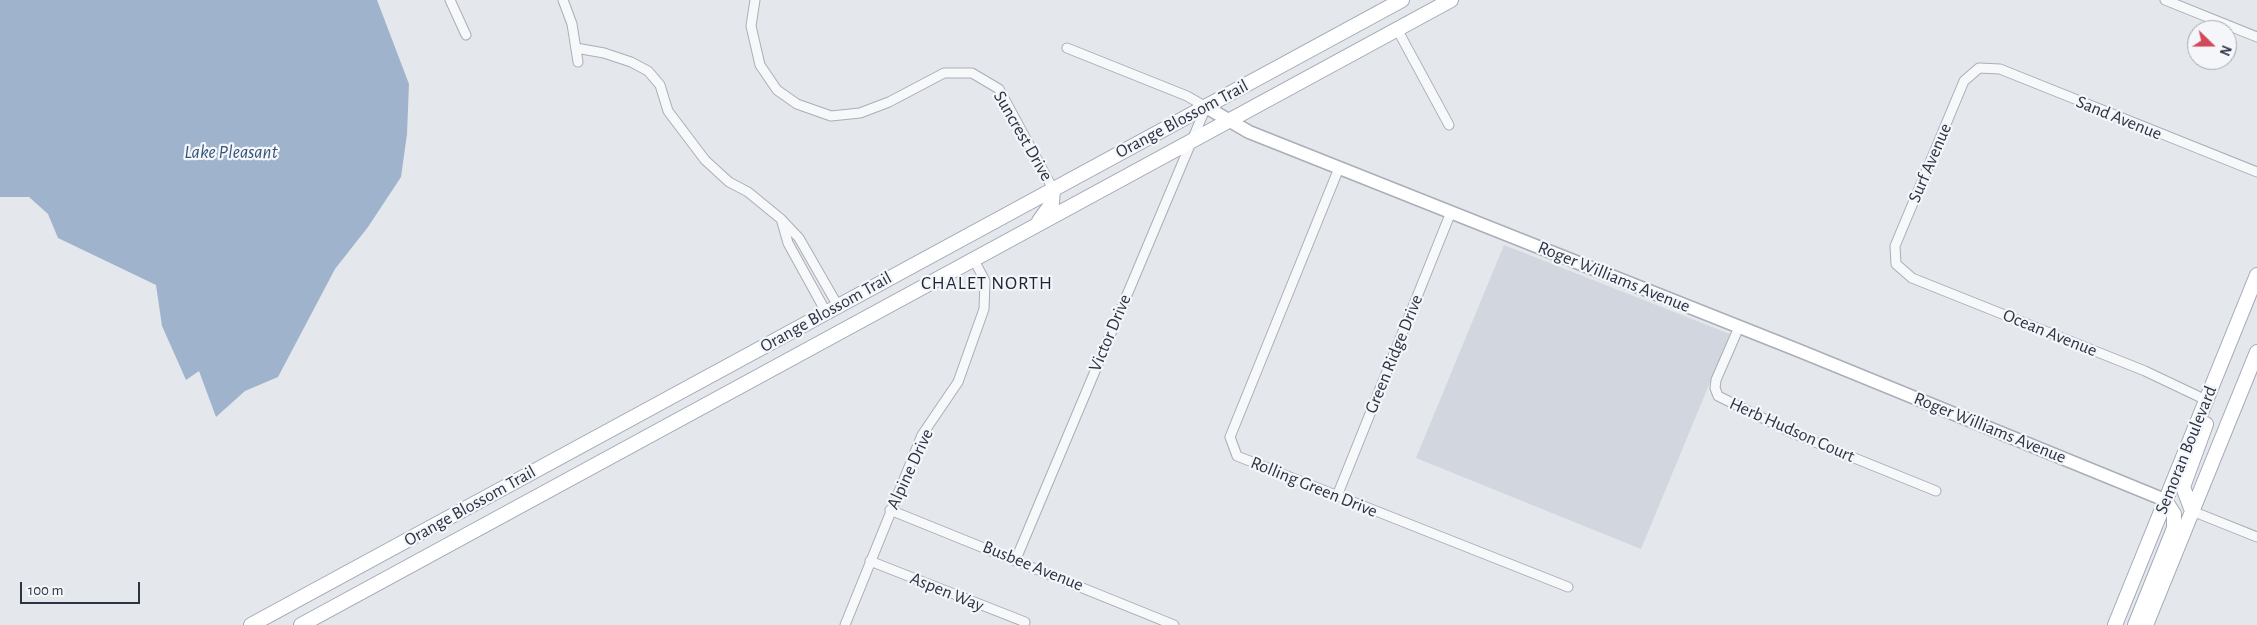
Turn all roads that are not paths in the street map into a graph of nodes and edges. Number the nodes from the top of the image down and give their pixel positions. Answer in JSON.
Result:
{"nodes":[{"id":1,"x":450,"y":0,"type":"edge"},
{"id":2,"x":563,"y":0,"type":"edge"},
{"id":3,"x":755,"y":0,"type":"edge"},
{"id":4,"x":1402,"y":0,"type":"edge"},
{"id":5,"x":1451,"y":0,"type":"edge"},
{"id":6,"x":2165,"y":0,"type":"edge"},
{"id":7,"x":1386,"y":8,"type":"junction"},
{"id":8,"x":1397,"y":29,"type":"junction"},
{"id":9,"x":466,"y":34,"type":"dead end"},
{"id":10,"x":2257,"y":37,"type":"edge"},
{"id":11,"x":576,"y":48,"type":"junction"},
{"id":12,"x":1067,"y":48,"type":"dead end"},
{"id":13,"x":578,"y":62,"type":"dead end"},
{"id":14,"x":1980,"y":68,"type":"joint"},
{"id":15,"x":1206,"y":106,"type":"junction"},
{"id":16,"x":1230,"y":120,"type":"junction"},
{"id":17,"x":1449,"y":125,"type":"dead end"},
{"id":18,"x":1189,"y":142,"type":"junction"},
{"id":19,"x":1339,"y":168,"type":"junction"},
{"id":20,"x":2257,"y":172,"type":"edge"},
{"id":21,"x":1053,"y":189,"type":"junction"},
{"id":22,"x":1450,"y":212,"type":"junction"},
{"id":23,"x":781,"y":219,"type":"junction"},
{"id":24,"x":1034,"y":227,"type":"junction"},
{"id":25,"x":974,"y":260,"type":"junction"},
{"id":26,"x":1896,"y":264,"type":"joint"},
{"id":27,"x":2257,"y":274,"type":"edge"},
{"id":28,"x":832,"y":309,"type":"junction"},
{"id":29,"x":1739,"y":326,"type":"junction"},
{"id":30,"x":2257,"y":352,"type":"edge"},
{"id":31,"x":2206,"y":400,"type":"junction"},
{"id":32,"x":648,"y":409,"type":"junction"},
{"id":33,"x":660,"y":430,"type":"junction"},
{"id":34,"x":1936,"y":491,"type":"dead end"},
{"id":35,"x":1337,"y":496,"type":"junction"},
{"id":36,"x":2166,"y":500,"type":"junction"},
{"id":37,"x":890,"y":510,"type":"junction"},
{"id":38,"x":2192,"y":511,"type":"junction"},
{"id":39,"x":2257,"y":537,"type":"edge"},
{"id":40,"x":1016,"y":559,"type":"junction"},
{"id":41,"x":870,"y":561,"type":"junction"},
{"id":42,"x":1568,"y":588,"type":"dead end"},
{"id":43,"x":1025,"y":622,"type":"dead end"},
{"id":44,"x":251,"y":625,"type":"edge"},
{"id":45,"x":301,"y":625,"type":"edge"},
{"id":46,"x":844,"y":625,"type":"edge"},
{"id":47,"x":1174,"y":625,"type":"edge"},
{"id":48,"x":2114,"y":625,"type":"edge"},
{"id":49,"x":2135,"y":625,"type":"edge"},
{"id":50,"x":2146,"y":625,"type":"edge"}],
"edges":[{"from":1,"to":9,"type":"street"},
{"from":2,"to":11,"type":"street"},
{"from":3,"to":21,"type":"street","name":"Suncrest Drive"},
{"from":4,"to":7,"type":"main road","name":"Orange Blossom Trail"},
{"from":5,"to":8,"type":"main road","name":"Orange Blossom Trail"},
{"from":6,"to":10,"type":"street"},
{"from":7,"to":8,"type":"main road"},
{"from":7,"to":15,"type":"main road","name":"Orange Blossom Trail"},
{"from":8,"to":16,"type":"main road","name":"Orange Blossom Trail"},
{"from":8,"to":17,"type":"street"},
{"from":11,"to":13,"type":"street"},
{"from":11,"to":23,"type":"street"},
{"from":12,"to":15,"type":"street","name":"Roger Williams Avenue"},
{"from":14,"to":20,"type":"street","name":"Sand Avenue"},
{"from":14,"to":26,"type":"street","name":"Surf Avenue"},
{"from":15,"to":16,"type":"street","name":"Roger Williams Avenue"},
{"from":15,"to":18,"type":"street","name":"Victor Drive"},
{"from":15,"to":21,"type":"main road","name":"Orange Blossom Trail"},
{"from":16,"to":18,"type":"main road","name":"Orange Blossom Trail"},
{"from":16,"to":19,"type":"street","name":"Roger Williams Avenue"},
{"from":18,"to":24,"type":"main road","name":"Orange Blossom Trail"},
{"from":18,"to":40,"type":"street","name":"Victor Drive"},
{"from":19,"to":22,"type":"street","name":"Roger Williams Avenue"},
{"from":19,"to":35,"type":"street","name":"Rolling Green Drive"},
{"from":21,"to":24,"type":"main road"},
{"from":21,"to":28,"type":"main road","name":"Orange Blossom Trail"},
{"from":22,"to":29,"type":"street","name":"Roger Williams Avenue"},
{"from":22,"to":35,"type":"street","name":"Green Ridge Drive"},
{"from":23,"to":28,"type":"street"},
{"from":23,"to":28,"type":"street"},
{"from":24,"to":25,"type":"main road","name":"Orange Blossom Trail"},
{"from":25,"to":33,"type":"main road","name":"Orange Blossom Trail"},
{"from":25,"to":37,"type":"street","name":"Alpine Drive"},
{"from":26,"to":31,"type":"street","name":"Ocean Avenue"},
{"from":27,"to":31,"type":"main road","name":"Semoran Boulevard"},
{"from":28,"to":32,"type":"main road","name":"Orange Blossom Trail"},
{"from":29,"to":34,"type":"street","name":"Herb Hudson Court"},
{"from":29,"to":36,"type":"street","name":"Roger Williams Avenue"},
{"from":30,"to":38,"type":"main road","name":"Semoran Boulevard"},
{"from":31,"to":36,"type":"main road","name":"Semoran Boulevard"},
{"from":31,"to":38,"type":"main road"},
{"from":32,"to":33,"type":"main road"},
{"from":32,"to":44,"type":"main road","name":"Orange Blossom Trail"},
{"from":33,"to":45,"type":"main road","name":"Orange Blossom Trail"},
{"from":35,"to":42,"type":"street","name":"Rolling Green Drive"},
{"from":36,"to":48,"type":"main road","name":"Semoran Boulevard"},
{"from":36,"to":49,"type":"main road"},
{"from":37,"to":40,"type":"street","name":"Busbee Avenue"},
{"from":37,"to":41,"type":"street","name":"Alpine Drive"},
{"from":38,"to":39,"type":"street"},
{"from":38,"to":50,"type":"main road","name":"Semoran Boulevard"},
{"from":40,"to":47,"type":"street","name":"Busbee Avenue"},
{"from":41,"to":43,"type":"street","name":"Aspen Way"},
{"from":41,"to":46,"type":"street","name":"Alpine Drive"}]}
